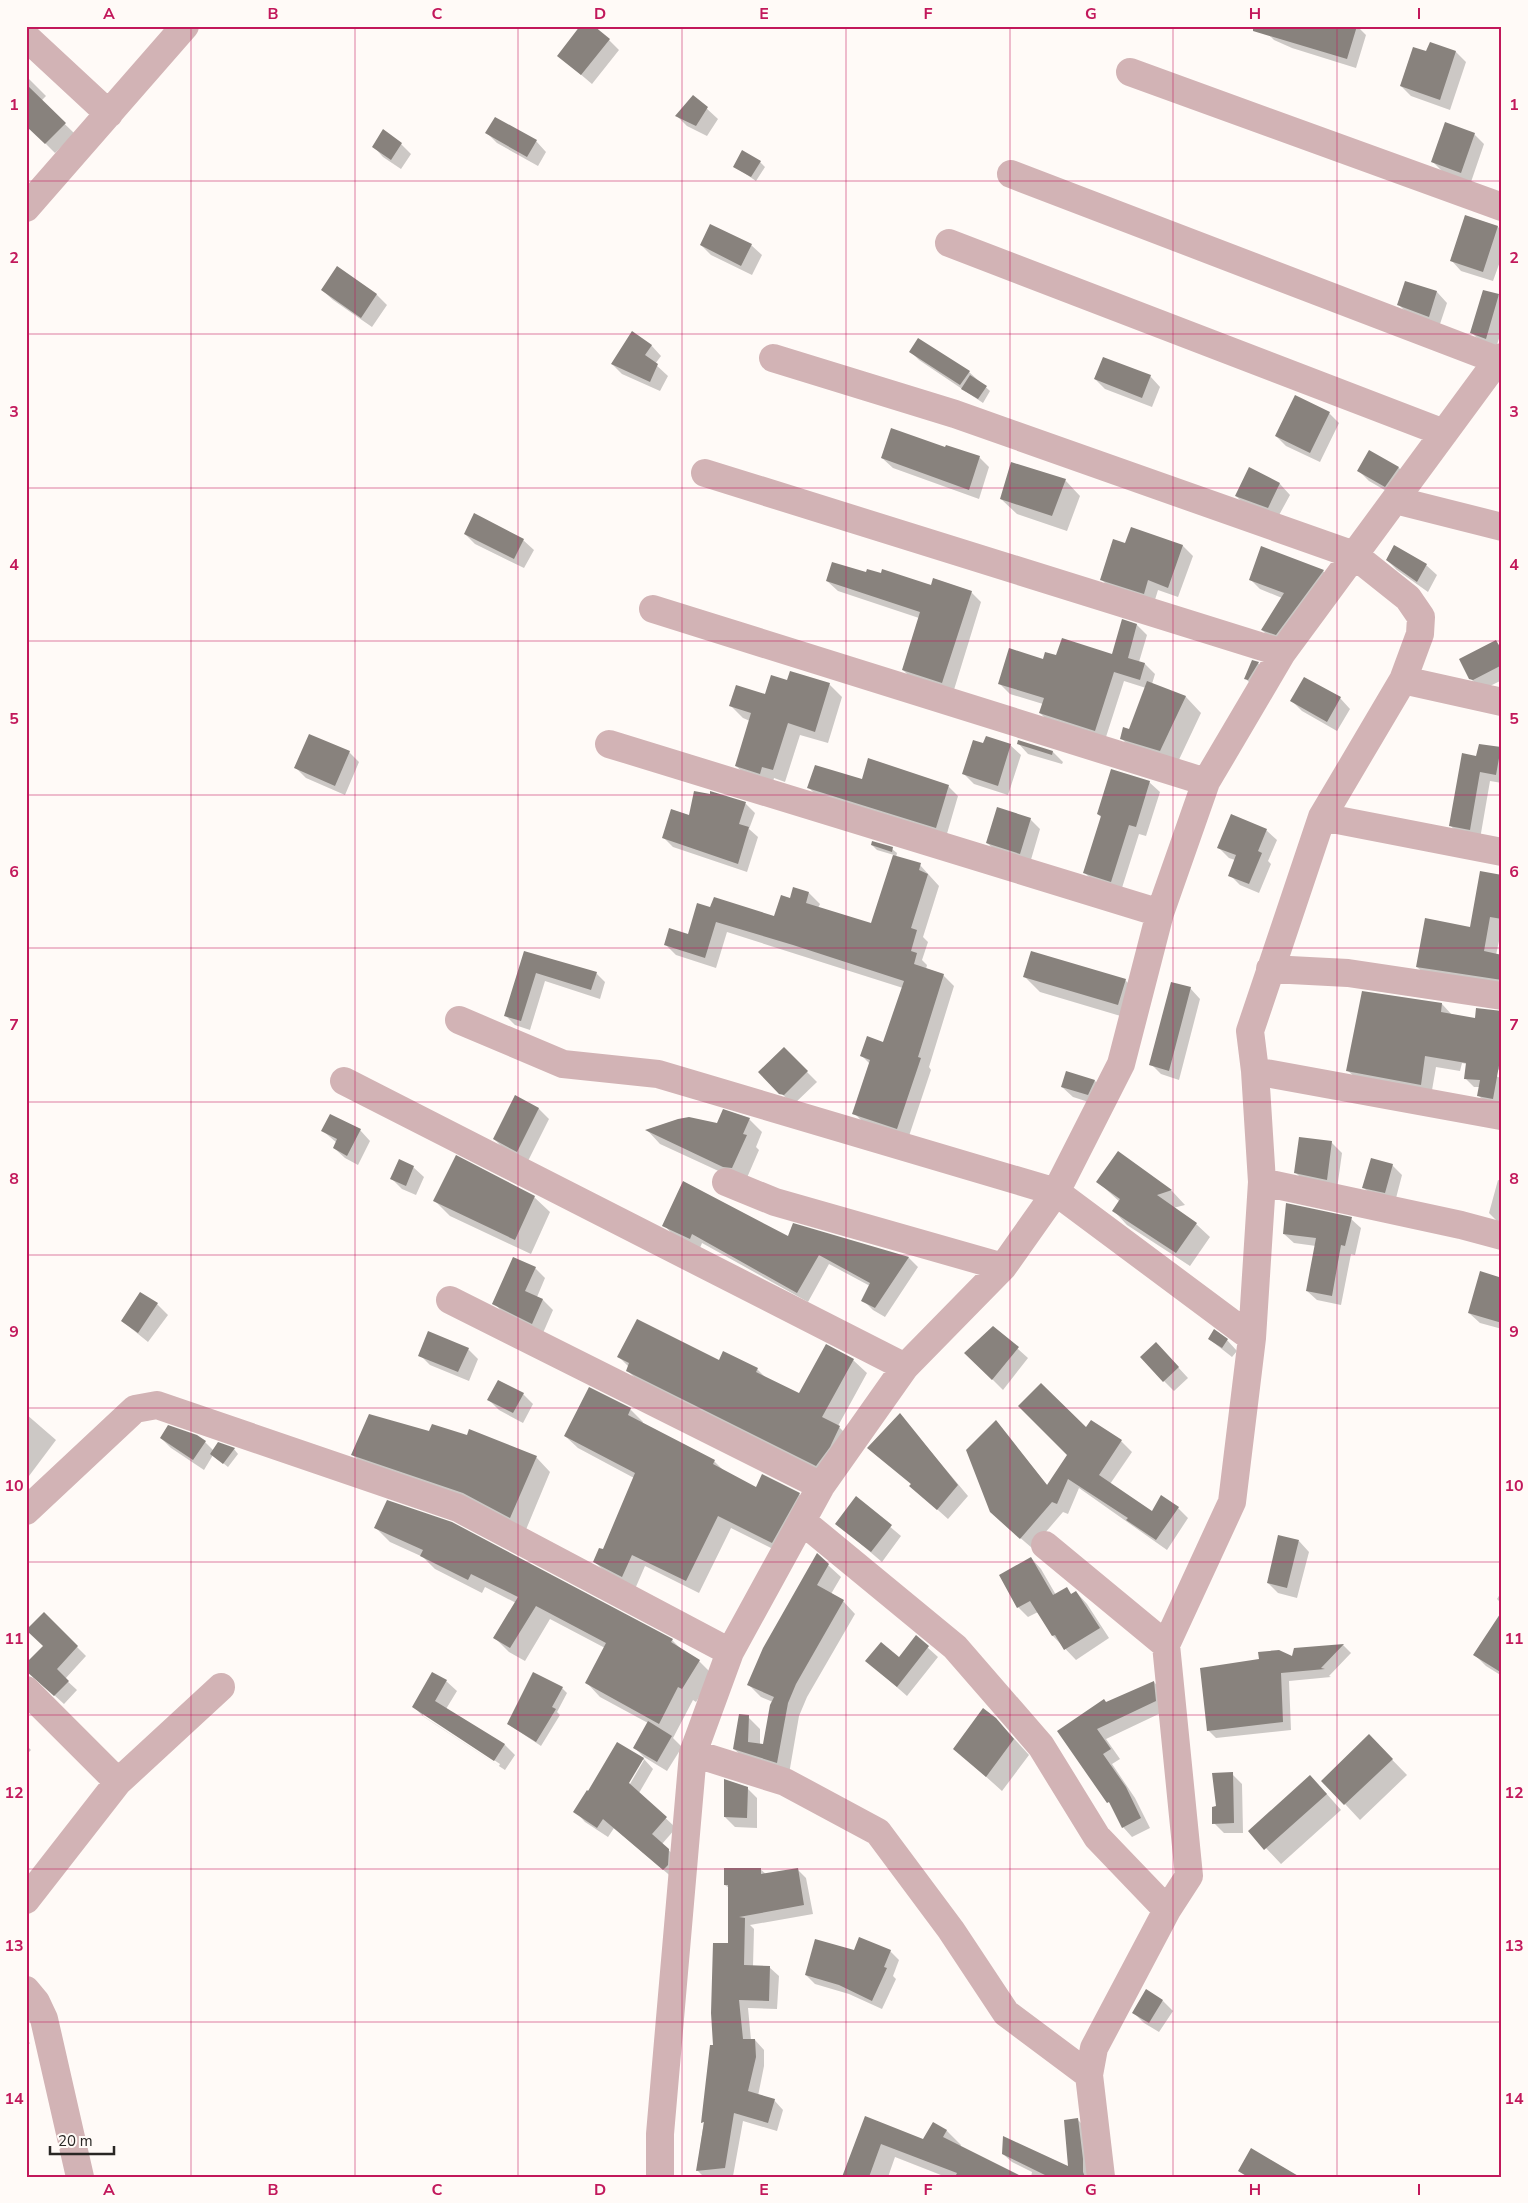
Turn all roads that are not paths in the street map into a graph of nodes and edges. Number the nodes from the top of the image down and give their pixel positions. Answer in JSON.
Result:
{"nodes":[{"id":1,"x":185,"y":26,"type":"edge"},
{"id":2,"x":26,"y":38,"type":"edge"},
{"id":3,"x":1130,"y":72,"type":"dead end"},
{"id":4,"x":109,"y":114,"type":"junction"},
{"id":5,"x":1011,"y":174,"type":"dead end"},
{"id":6,"x":26,"y":208,"type":"edge"},
{"id":7,"x":1502,"y":208,"type":"edge"},
{"id":8,"x":949,"y":243,"type":"dead end"},
{"id":9,"x":1500,"y":355,"type":"edge"},
{"id":10,"x":773,"y":358,"type":"dead end"},
{"id":11,"x":1444,"y":433,"type":"junction"},
{"id":12,"x":705,"y":473,"type":"dead end"},
{"id":13,"x":1395,"y":500,"type":"junction"},
{"id":14,"x":1502,"y":527,"type":"edge"},
{"id":15,"x":1354,"y":555,"type":"junction"},
{"id":16,"x":653,"y":609,"type":"dead end"},
{"id":17,"x":1282,"y":653,"type":"junction"},
{"id":18,"x":1403,"y":680,"type":"junction"},
{"id":19,"x":1502,"y":702,"type":"edge"},
{"id":20,"x":609,"y":744,"type":"dead end"},
{"id":21,"x":1206,"y":782,"type":"junction"},
{"id":22,"x":1322,"y":817,"type":"junction"},
{"id":23,"x":1502,"y":852,"type":"edge"},
{"id":24,"x":1160,"y":913,"type":"junction"},
{"id":25,"x":1270,"y":969,"type":"junction"},
{"id":26,"x":1502,"y":996,"type":"edge"},
{"id":27,"x":459,"y":1020,"type":"dead end"},
{"id":28,"x":1255,"y":1071,"type":"junction"},
{"id":29,"x":344,"y":1081,"type":"dead end"},
{"id":30,"x":1502,"y":1116,"type":"edge"},
{"id":31,"x":726,"y":1182,"type":"dead end"},
{"id":32,"x":1262,"y":1182,"type":"junction"},
{"id":33,"x":1056,"y":1192,"type":"junction"},
{"id":34,"x":1502,"y":1236,"type":"edge"},
{"id":35,"x":1003,"y":1267,"type":"junction"},
{"id":36,"x":450,"y":1300,"type":"dead end"},
{"id":37,"x":1252,"y":1338,"type":"junction"},
{"id":38,"x":905,"y":1367,"type":"junction"},
{"id":39,"x":821,"y":1486,"type":"junction"},
{"id":40,"x":26,"y":1511,"type":"edge"},
{"id":41,"x":802,"y":1521,"type":"junction"},
{"id":42,"x":1045,"y":1545,"type":"dead end"},
{"id":43,"x":1166,"y":1645,"type":"junction"},
{"id":44,"x":730,"y":1652,"type":"junction"},
{"id":45,"x":221,"y":1686,"type":"dead end"},
{"id":46,"x":26,"y":1690,"type":"edge"},
{"id":47,"x":692,"y":1753,"type":"junction"},
{"id":48,"x":118,"y":1782,"type":"junction"},
{"id":49,"x":28,"y":1894,"type":"edge"},
{"id":50,"x":1167,"y":1910,"type":"junction"},
{"id":51,"x":26,"y":1990,"type":"edge"},
{"id":52,"x":1089,"y":2075,"type":"junction"},
{"id":53,"x":80,"y":2177,"type":"edge"},
{"id":54,"x":660,"y":2177,"type":"edge"},
{"id":55,"x":1101,"y":2177,"type":"edge"}],
"edges":[{"from":1,"to":4,"type":"street"},
{"from":2,"to":4,"type":"street"},
{"from":3,"to":7,"type":"street"},
{"from":4,"to":6,"type":"street"},
{"from":5,"to":9,"type":"street"},
{"from":8,"to":11,"type":"street"},
{"from":9,"to":11,"type":"street"},
{"from":10,"to":15,"type":"street"},
{"from":11,"to":13,"type":"street"},
{"from":12,"to":17,"type":"street"},
{"from":13,"to":14,"type":"street"},
{"from":13,"to":15,"type":"street"},
{"from":15,"to":17,"type":"street"},
{"from":15,"to":18,"type":"street"},
{"from":16,"to":21,"type":"street"},
{"from":17,"to":21,"type":"street"},
{"from":18,"to":19,"type":"street"},
{"from":18,"to":22,"type":"street"},
{"from":20,"to":24,"type":"street"},
{"from":21,"to":24,"type":"street"},
{"from":22,"to":23,"type":"street"},
{"from":22,"to":25,"type":"street"},
{"from":24,"to":33,"type":"street"},
{"from":25,"to":26,"type":"street"},
{"from":25,"to":28,"type":"street"},
{"from":27,"to":33,"type":"street"},
{"from":28,"to":30,"type":"street"},
{"from":28,"to":32,"type":"street"},
{"from":29,"to":38,"type":"street"},
{"from":31,"to":35,"type":"street"},
{"from":32,"to":34,"type":"street"},
{"from":32,"to":37,"type":"street"},
{"from":33,"to":35,"type":"street"},
{"from":33,"to":37,"type":"street"},
{"from":35,"to":38,"type":"street"},
{"from":36,"to":39,"type":"street"},
{"from":37,"to":43,"type":"street"},
{"from":38,"to":39,"type":"street"},
{"from":39,"to":41,"type":"street"},
{"from":40,"to":44,"type":"street"},
{"from":41,"to":44,"type":"street"},
{"from":41,"to":50,"type":"street"},
{"from":42,"to":43,"type":"street"},
{"from":43,"to":50,"type":"street"},
{"from":44,"to":47,"type":"street"},
{"from":45,"to":48,"type":"street"},
{"from":46,"to":48,"type":"street"},
{"from":47,"to":52,"type":"street"},
{"from":47,"to":54,"type":"street"},
{"from":48,"to":49,"type":"street"},
{"from":50,"to":52,"type":"street"},
{"from":51,"to":53,"type":"street"},
{"from":52,"to":55,"type":"street"}]}
